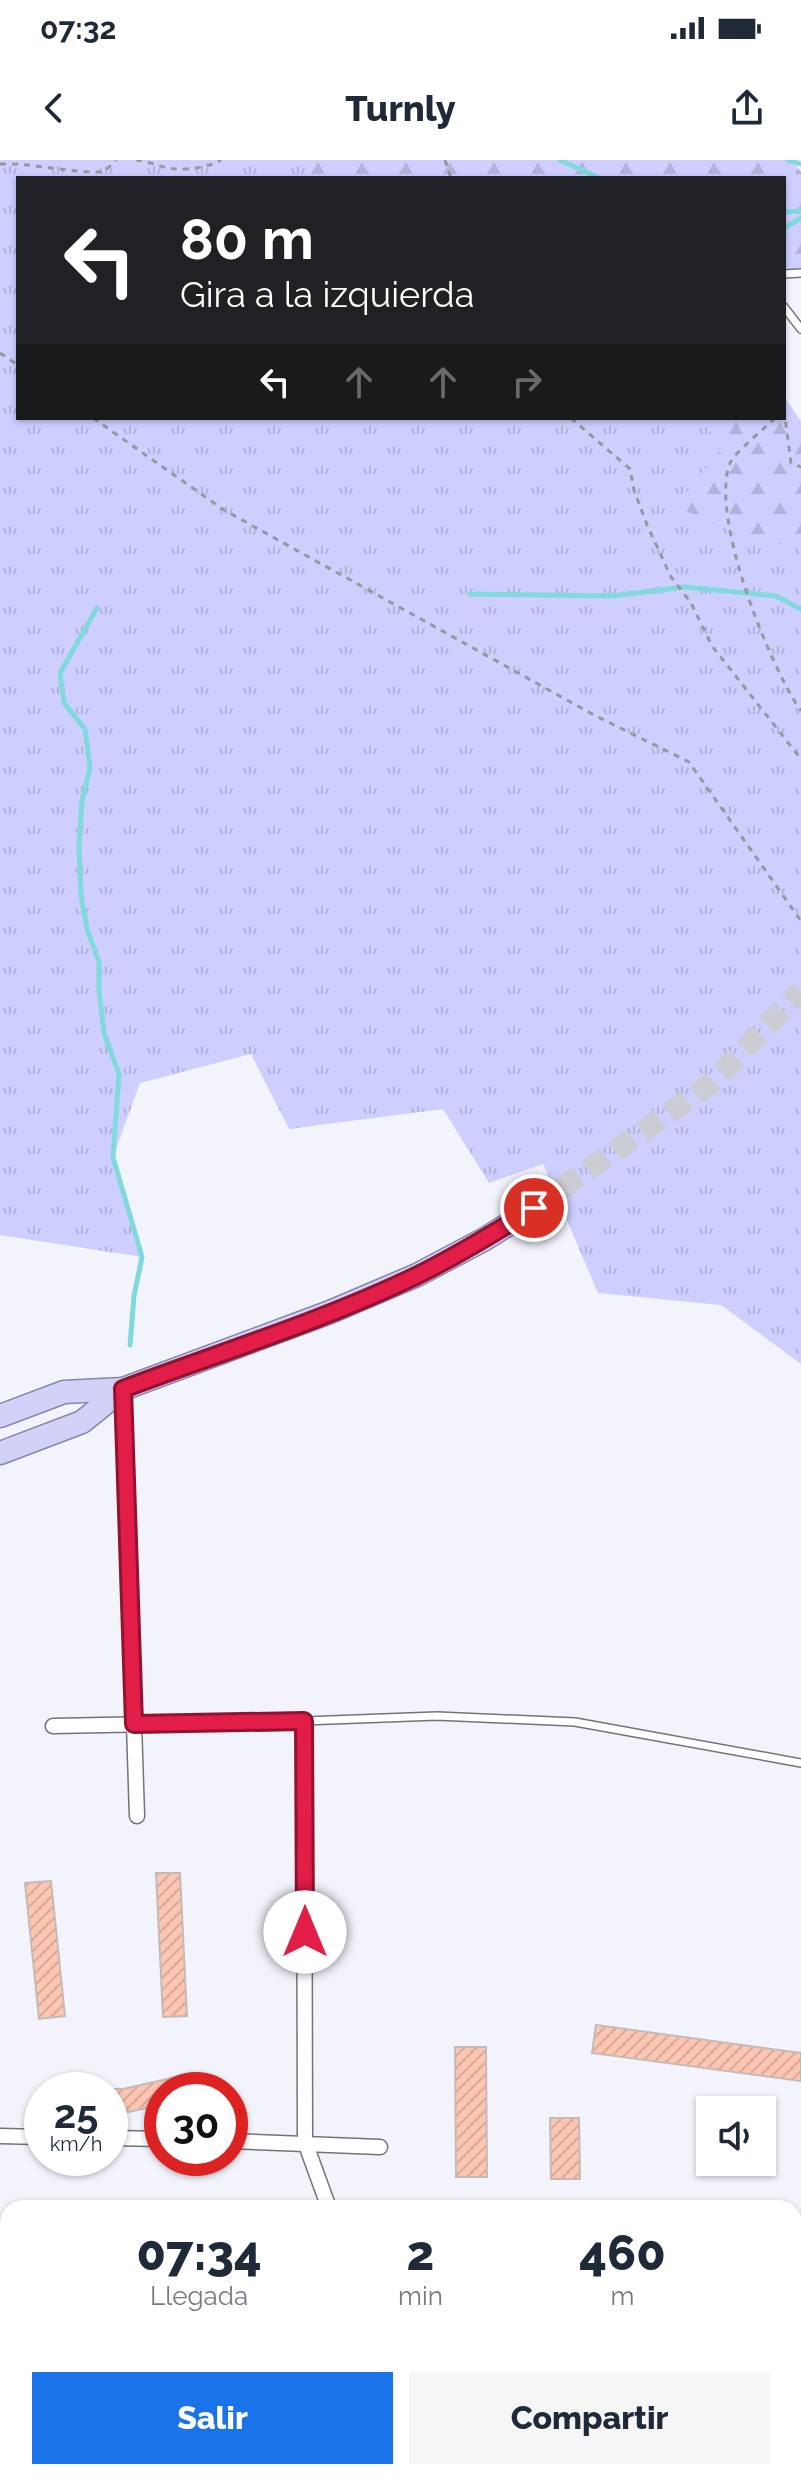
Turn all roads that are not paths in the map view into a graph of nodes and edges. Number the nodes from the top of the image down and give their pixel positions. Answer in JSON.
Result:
{"nodes":[{"id":1,"x":786,"y":310,"type":"edge"},
{"id":2,"x":801,"y":329,"type":"edge"},
{"id":3,"x":534,"y":1208,"type":"tunnel mouth"},
{"id":4,"x":123,"y":1389,"type":"junction"},
{"id":5,"x":0,"y":1416,"type":"edge"},
{"id":6,"x":0,"y":1453,"type":"edge"},
{"id":7,"x":304,"y":1721,"type":"junction"},
{"id":8,"x":134,"y":1724,"type":"junction"},
{"id":9,"x":53,"y":1726,"type":"dead end"},
{"id":10,"x":801,"y":1763,"type":"edge"},
{"id":11,"x":137,"y":1816,"type":"dead end"},
{"id":12,"x":0,"y":2136,"type":"edge"},
{"id":13,"x":24,"y":2137,"type":"edge"},
{"id":14,"x":248,"y":2141,"type":"edge"},
{"id":15,"x":305,"y":2142,"type":"junction"},
{"id":16,"x":380,"y":2147,"type":"dead end"},
{"id":17,"x":326,"y":2200,"type":"edge"}],
"edges":[{"from":1,"to":2,"type":"lane"},
{"from":3,"to":4,"type":"main road"},
{"from":4,"to":5,"type":"main road"},
{"from":4,"to":6,"type":"main road"},
{"from":4,"to":8,"type":"street"},
{"from":7,"to":8,"type":"street"},
{"from":7,"to":10,"type":"lane"},
{"from":7,"to":15,"type":"street"},
{"from":8,"to":9,"type":"street"},
{"from":8,"to":11,"type":"street"},
{"from":12,"to":13,"type":"street"},
{"from":14,"to":15,"type":"street"},
{"from":15,"to":16,"type":"street"},
{"from":15,"to":17,"type":"street"}]}
